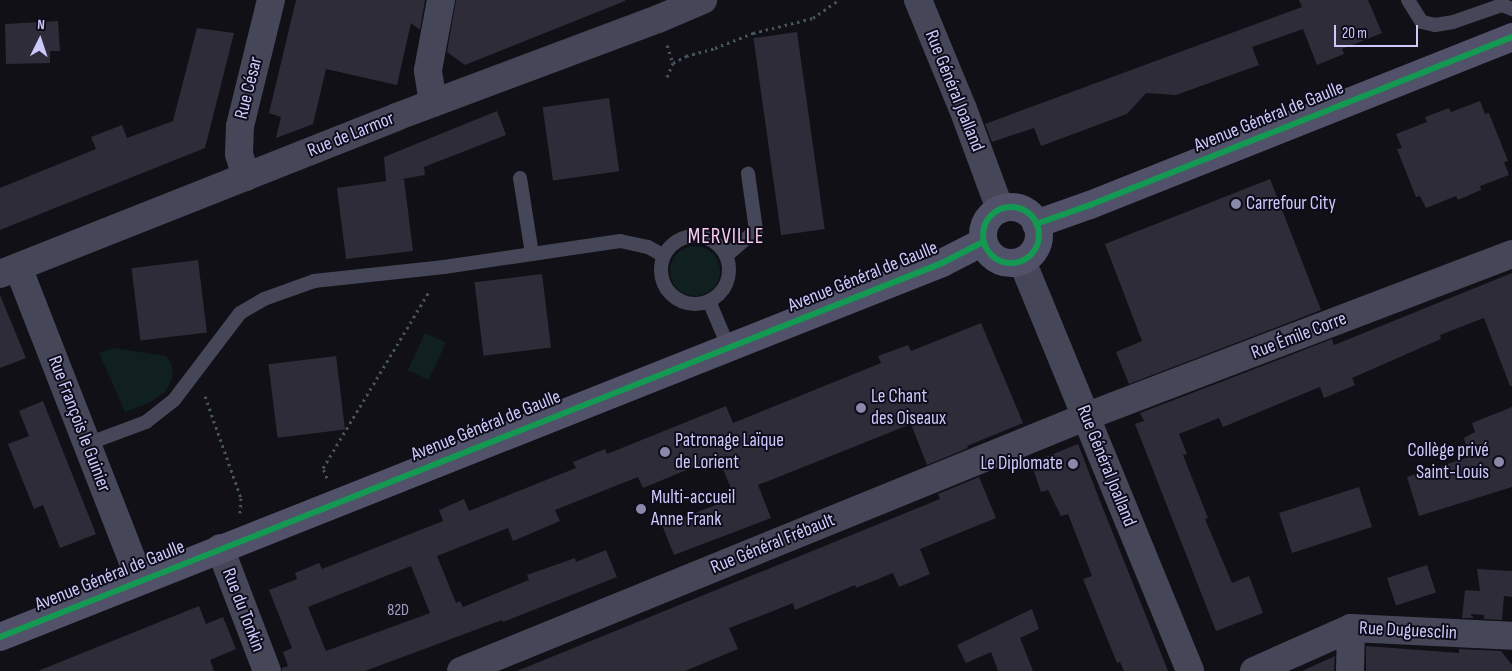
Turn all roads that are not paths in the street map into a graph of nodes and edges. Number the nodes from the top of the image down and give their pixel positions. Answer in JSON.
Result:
{"nodes":[{"id":1,"x":271,"y":0,"type":"edge"},
{"id":2,"x":441,"y":0,"type":"edge"},
{"id":3,"x":703,"y":0,"type":"edge"},
{"id":4,"x":918,"y":0,"type":"edge"},
{"id":5,"x":1408,"y":0,"type":"edge"},
{"id":6,"x":1512,"y":9,"type":"edge"},
{"id":7,"x":1512,"y":37,"type":"edge"},
{"id":8,"x":434,"y":104,"type":"junction"},
{"id":9,"x":748,"y":174,"type":"dead end"},
{"id":10,"x":246,"y":177,"type":"junction"},
{"id":11,"x":520,"y":178,"type":"dead end"},
{"id":12,"x":1000,"y":209,"type":"junction"},
{"id":13,"x":1036,"y":224,"type":"junction"},
{"id":14,"x":983,"y":242,"type":"junction"},
{"id":15,"x":532,"y":254,"type":"junction"},
{"id":16,"x":1512,"y":254,"type":"edge"},
{"id":17,"x":664,"y":256,"type":"junction"},
{"id":18,"x":726,"y":256,"type":"junction"},
{"id":19,"x":1022,"y":261,"type":"junction"},
{"id":20,"x":9,"y":271,"type":"edge"},
{"id":21,"x":709,"y":301,"type":"junction"},
{"id":22,"x":728,"y":346,"type":"junction"},
{"id":23,"x":1085,"y":417,"type":"junction"},
{"id":24,"x":87,"y":444,"type":"junction"},
{"id":25,"x":228,"y":545,"type":"junction"},
{"id":26,"x":140,"y":580,"type":"junction"},
{"id":27,"x":1351,"y":628,"type":"junction"},
{"id":28,"x":1512,"y":636,"type":"edge"},
{"id":29,"x":0,"y":637,"type":"edge"},
{"id":30,"x":267,"y":671,"type":"edge"},
{"id":31,"x":461,"y":671,"type":"edge"},
{"id":32,"x":1190,"y":671,"type":"edge"},
{"id":33,"x":1254,"y":671,"type":"edge"},
{"id":34,"x":1350,"y":671,"type":"edge"}],
"edges":[{"from":1,"to":10,"type":"street","name":"Rue César"},
{"from":2,"to":8,"type":"street"},
{"from":3,"to":8,"type":"street","name":"Rue de Larmor"},
{"from":4,"to":12,"type":"street","name":"Rue Général Joalland"},
{"from":5,"to":6,"type":"lane"},
{"from":7,"to":13,"type":"main road","name":"Avenue Général de Gaulle"},
{"from":8,"to":10,"type":"street","name":"Rue de Larmor"},
{"from":9,"to":18,"type":"lane"},
{"from":10,"to":20,"type":"street","name":"Rue de Larmor"},
{"from":11,"to":15,"type":"lane"},
{"from":12,"to":13,"type":"main road"},
{"from":12,"to":14,"type":"main road"},
{"from":13,"to":19,"type":"main road"},
{"from":14,"to":19,"type":"main road"},
{"from":14,"to":22,"type":"main road","name":"Avenue Général de Gaulle"},
{"from":15,"to":17,"type":"lane"},
{"from":15,"to":24,"type":"lane"},
{"from":16,"to":23,"type":"street","name":"Rue Émile Corre"},
{"from":17,"to":18,"type":"lane"},
{"from":17,"to":21,"type":"lane"},
{"from":18,"to":21,"type":"lane"},
{"from":19,"to":23,"type":"street","name":"Rue Général Joalland"},
{"from":20,"to":24,"type":"street","name":"Rue François le Guinier"},
{"from":21,"to":22,"type":"lane"},
{"from":22,"to":25,"type":"main road","name":"Avenue Général de Gaulle"},
{"from":23,"to":31,"type":"street","name":"Rue Général Frébault"},
{"from":23,"to":32,"type":"street","name":"Rue Général Joalland"},
{"from":24,"to":26,"type":"street","name":"Rue François le Guinier"},
{"from":25,"to":26,"type":"main road","name":"Avenue Général de Gaulle"},
{"from":25,"to":30,"type":"street","name":"Rue du Tonkin"},
{"from":26,"to":29,"type":"main road","name":"Avenue Général de Gaulle"},
{"from":27,"to":28,"type":"street","name":"Rue Duguesclin"},
{"from":27,"to":33,"type":"street","name":"Rue Duguesclin"},
{"from":27,"to":34,"type":"street"}]}
